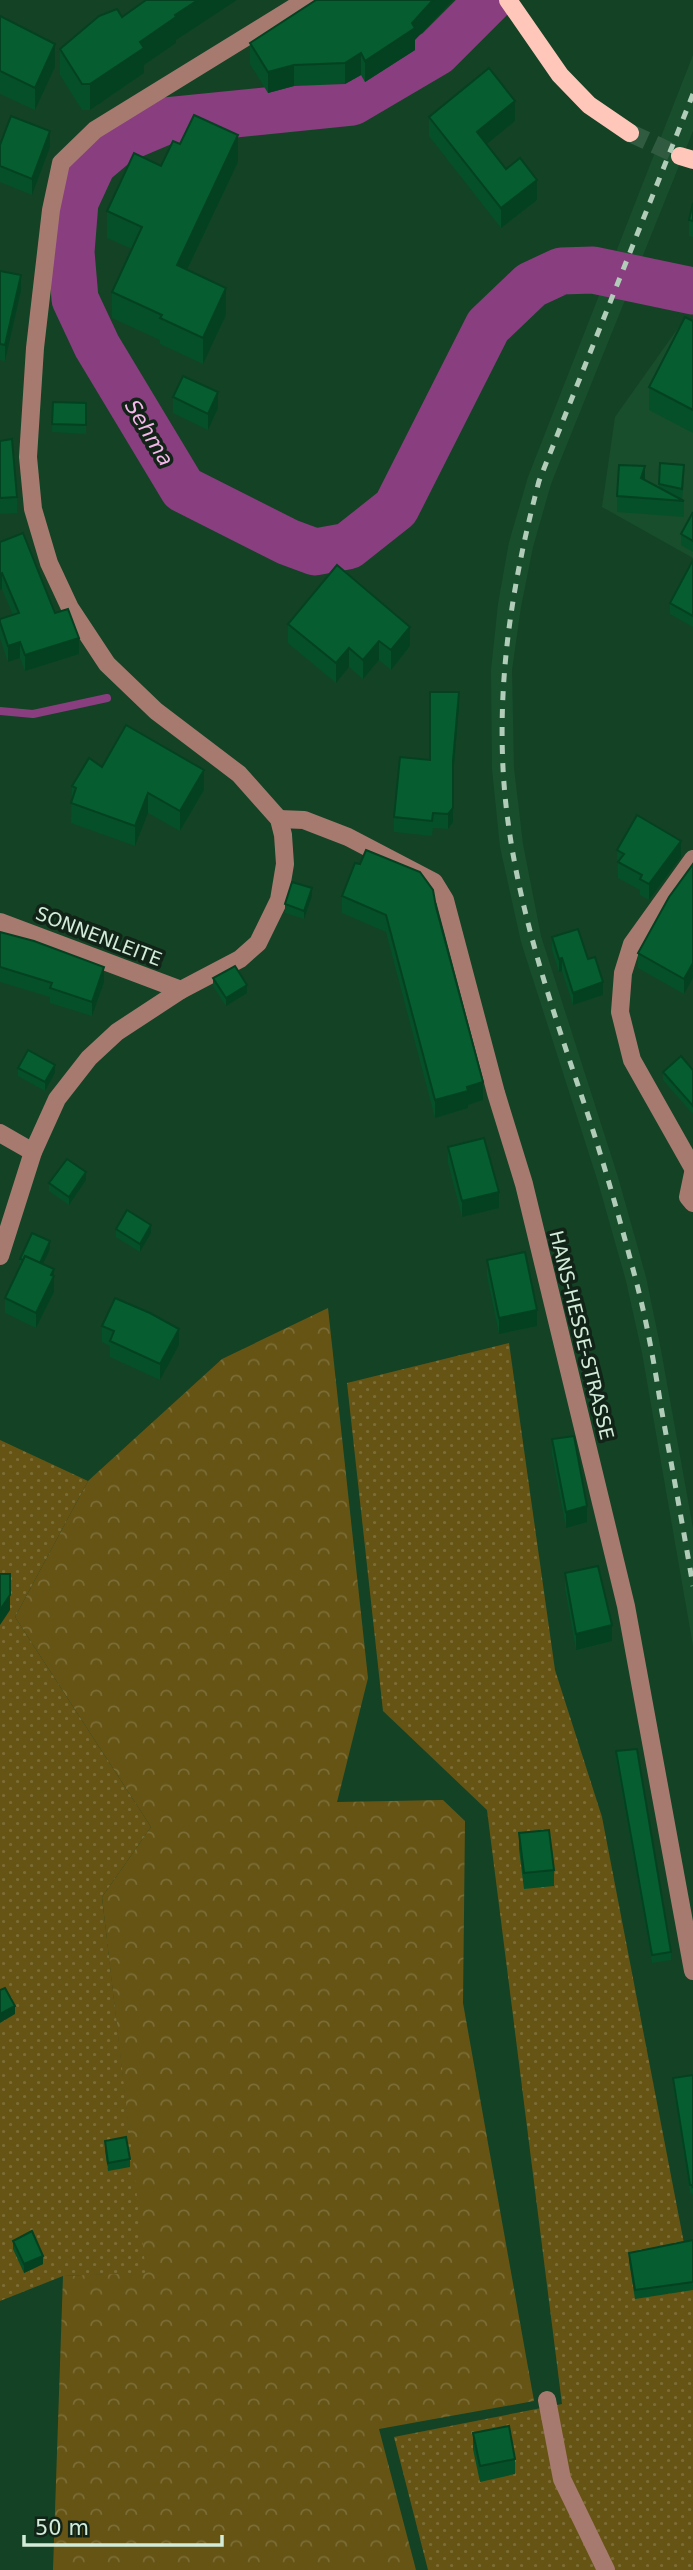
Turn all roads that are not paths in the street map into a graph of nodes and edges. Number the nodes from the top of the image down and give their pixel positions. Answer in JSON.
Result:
{"nodes":[{"id":1,"x":306,"y":0,"type":"edge"},
{"id":2,"x":509,"y":1,"type":"edge"},
{"id":3,"x":630,"y":134,"type":"tunnel mouth"},
{"id":4,"x":279,"y":818,"type":"junction"},
{"id":5,"x":693,"y":859,"type":"edge"},
{"id":6,"x":0,"y":922,"type":"edge"},
{"id":7,"x":181,"y":990,"type":"junction"},
{"id":8,"x":0,"y":1133,"type":"edge"},
{"id":9,"x":33,"y":1152,"type":"junction"},
{"id":10,"x":693,"y":1170,"type":"edge"},
{"id":11,"x":693,"y":1203,"type":"edge"},
{"id":12,"x":0,"y":1256,"type":"edge"},
{"id":13,"x":693,"y":1971,"type":"edge"},
{"id":14,"x":547,"y":2400,"type":"dead end"},
{"id":15,"x":606,"y":2570,"type":"edge"}],
"edges":[{"from":1,"to":4,"type":"street"},
{"from":2,"to":3,"type":"main road"},
{"from":4,"to":7,"type":"street"},
{"from":4,"to":13,"type":"street","name":"HANS-HESSE-STRASSE"},
{"from":5,"to":10,"type":"street"},
{"from":6,"to":7,"type":"street","name":"SONNENLEITE"},
{"from":7,"to":9,"type":"street"},
{"from":8,"to":9,"type":"street"},
{"from":9,"to":12,"type":"street"},
{"from":10,"to":11,"type":"street"},
{"from":14,"to":15,"type":"street"}]}
